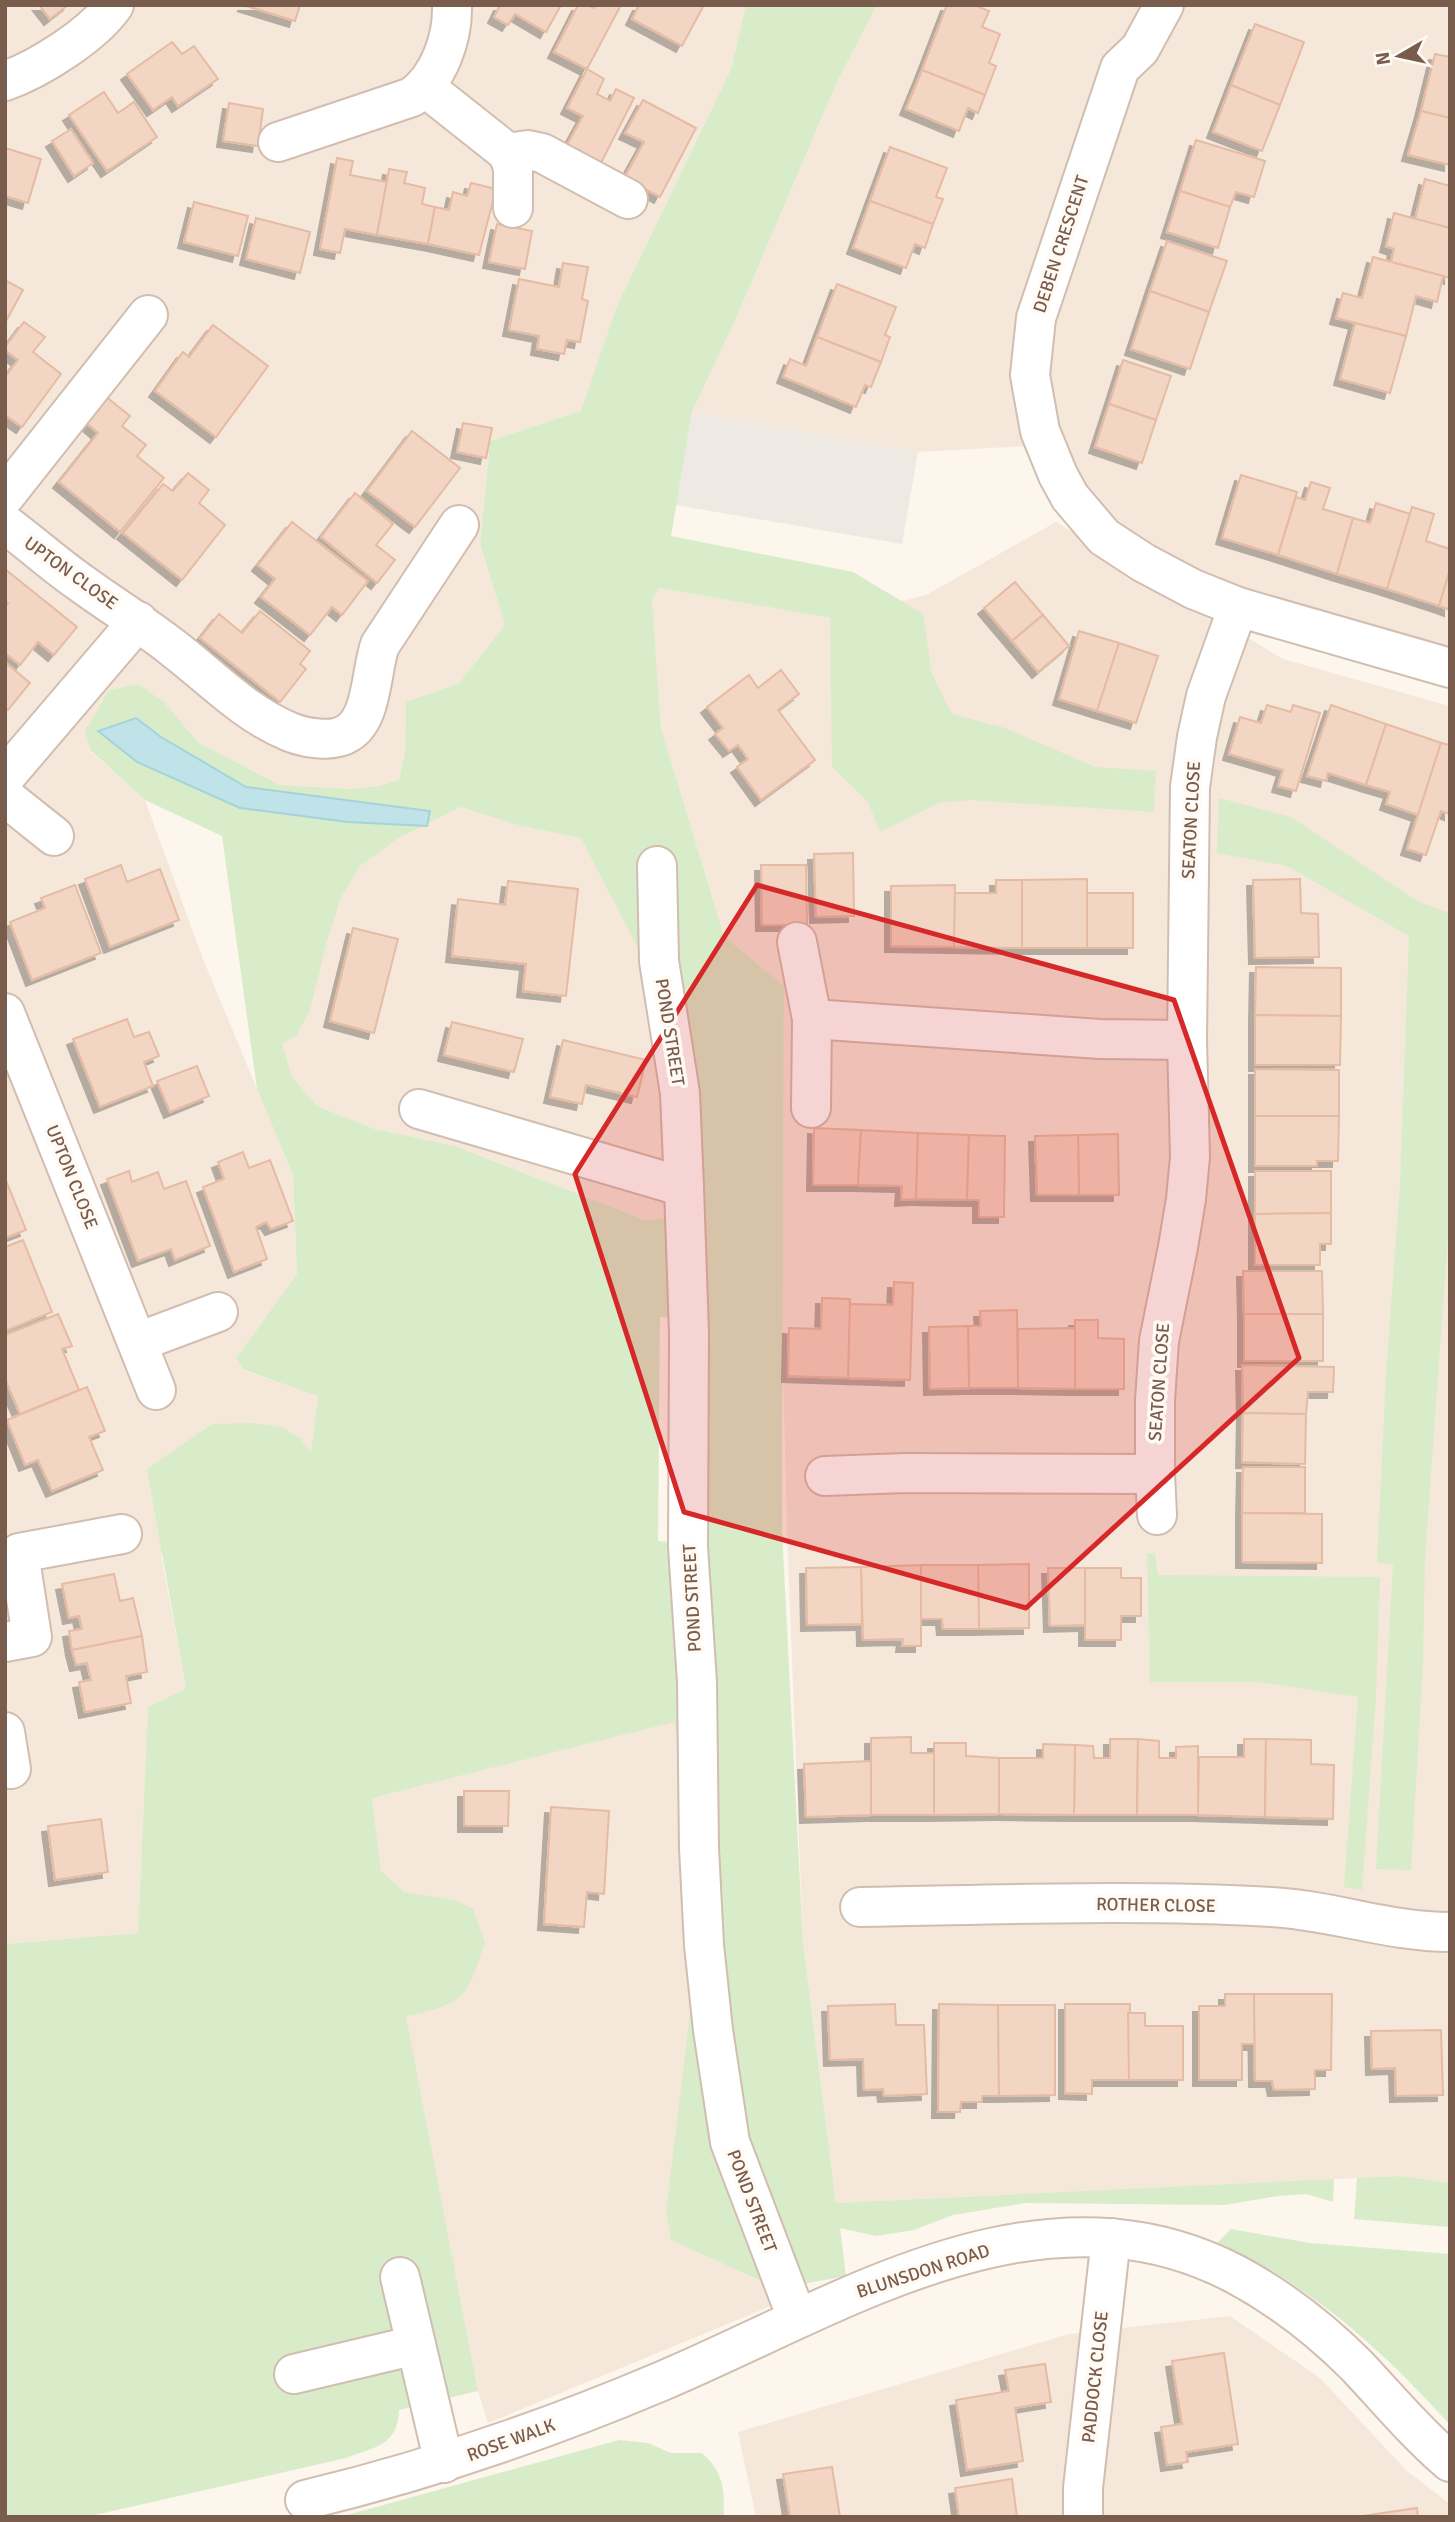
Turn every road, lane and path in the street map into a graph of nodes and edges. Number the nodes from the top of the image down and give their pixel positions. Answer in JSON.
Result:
{"nodes":[{"id":1,"x":114,"y":5,"type":"edge"},
{"id":2,"x":452,"y":5,"type":"edge"},
{"id":3,"x":1164,"y":5,"type":"edge"},
{"id":4,"x":6,"y":78,"type":"edge"},
{"id":5,"x":426,"y":88,"type":"junction"},
{"id":6,"x":278,"y":142,"type":"dead end"},
{"id":7,"x":508,"y":153,"type":"junction"},
{"id":8,"x":628,"y":199,"type":"dead end"},
{"id":9,"x":513,"y":208,"type":"dead end"},
{"id":10,"x":148,"y":315,"type":"dead end"},
{"id":11,"x":5,"y":496,"type":"edge"},
{"id":12,"x":5,"y":524,"type":"edge"},
{"id":13,"x":459,"y":525,"type":"dead end"},
{"id":14,"x":1238,"y":607,"type":"junction"},
{"id":15,"x":138,"y":621,"type":"junction"},
{"id":16,"x":1450,"y":668,"type":"edge"},
{"id":17,"x":5,"y":777,"type":"edge"},
{"id":18,"x":5,"y":797,"type":"edge"},
{"id":19,"x":54,"y":836,"type":"dead end"},
{"id":20,"x":657,"y":866,"type":"dead end"},
{"id":21,"x":797,"y":942,"type":"dead end"},
{"id":22,"x":5,"y":1013,"type":"edge"},
{"id":23,"x":812,"y":1019,"type":"junction"},
{"id":24,"x":1187,"y":1040,"type":"junction"},
{"id":25,"x":811,"y":1108,"type":"dead end"},
{"id":26,"x":419,"y":1109,"type":"dead end"},
{"id":27,"x":684,"y":1187,"type":"junction"},
{"id":28,"x":218,"y":1312,"type":"dead end"},
{"id":29,"x":138,"y":1342,"type":"junction"},
{"id":30,"x":156,"y":1390,"type":"dead end"},
{"id":31,"x":1154,"y":1474,"type":"junction"},
{"id":32,"x":825,"y":1476,"type":"dead end"},
{"id":33,"x":1157,"y":1514,"type":"dead end"},
{"id":34,"x":122,"y":1534,"type":"dead end"},
{"id":35,"x":5,"y":1642,"type":"edge"},
{"id":36,"x":5,"y":1732,"type":"edge"},
{"id":37,"x":11,"y":1769,"type":"dead end"},
{"id":38,"x":860,"y":1908,"type":"dead end"},
{"id":39,"x":1450,"y":1932,"type":"edge"},
{"id":40,"x":1111,"y":2238,"type":"junction"},
{"id":41,"x":400,"y":2277,"type":"dead end"},
{"id":42,"x":797,"y":2318,"type":"junction"},
{"id":43,"x":416,"y":2345,"type":"junction"},
{"id":44,"x":710,"y":2360,"type":"joint"},
{"id":45,"x":294,"y":2374,"type":"dead end"},
{"id":46,"x":1450,"y":2462,"type":"edge"},
{"id":47,"x":444,"y":2463,"type":"junction"},
{"id":48,"x":306,"y":2500,"type":"dead end"},
{"id":49,"x":1083,"y":2517,"type":"edge"}],
"edges":[{"from":1,"to":4,"type":"street"},
{"from":2,"to":5,"type":"street"},
{"from":3,"to":14,"type":"street","name":"DEBEN CRESCENT"},
{"from":5,"to":6,"type":"street"},
{"from":5,"to":7,"type":"street"},
{"from":7,"to":8,"type":"street"},
{"from":7,"to":9,"type":"street"},
{"from":10,"to":11,"type":"street"},
{"from":12,"to":15,"type":"street","name":"UPTON CLOSE"},
{"from":13,"to":15,"type":"street","name":"UPTON CLOSE"},
{"from":14,"to":16,"type":"street","name":"DEBEN CRESCENT"},
{"from":14,"to":24,"type":"street","name":"SEATON CLOSE"},
{"from":15,"to":17,"type":"street","name":"UPTON CLOSE"},
{"from":18,"to":19,"type":"street"},
{"from":20,"to":27,"type":"street","name":"POND STREET"},
{"from":21,"to":23,"type":"street"},
{"from":22,"to":29,"type":"street","name":"UPTON CLOSE"},
{"from":23,"to":24,"type":"street"},
{"from":23,"to":25,"type":"street"},
{"from":24,"to":31,"type":"street","name":"SEATON CLOSE"},
{"from":26,"to":27,"type":"street"},
{"from":27,"to":42,"type":"street","name":"POND STREET"},
{"from":28,"to":29,"type":"street"},
{"from":29,"to":30,"type":"street","name":"UPTON CLOSE"},
{"from":31,"to":32,"type":"street"},
{"from":31,"to":33,"type":"street","name":"SEATON CLOSE"},
{"from":34,"to":35,"type":"street"},
{"from":36,"to":37,"type":"street"},
{"from":38,"to":39,"type":"street","name":"ROTHER CLOSE"},
{"from":40,"to":42,"type":"street","name":"BLUNSDON ROAD"},
{"from":40,"to":46,"type":"street","name":"BLUNSDON ROAD"},
{"from":40,"to":49,"type":"street","name":"PADDOCK CLOSE"},
{"from":41,"to":43,"type":"street"},
{"from":42,"to":44,"type":"street","name":"BLUNSDON ROAD"},
{"from":43,"to":45,"type":"street"},
{"from":43,"to":47,"type":"street"},
{"from":44,"to":47,"type":"street","name":"ROSE WALK"},
{"from":47,"to":48,"type":"street","name":"ROSE WALK"}]}
